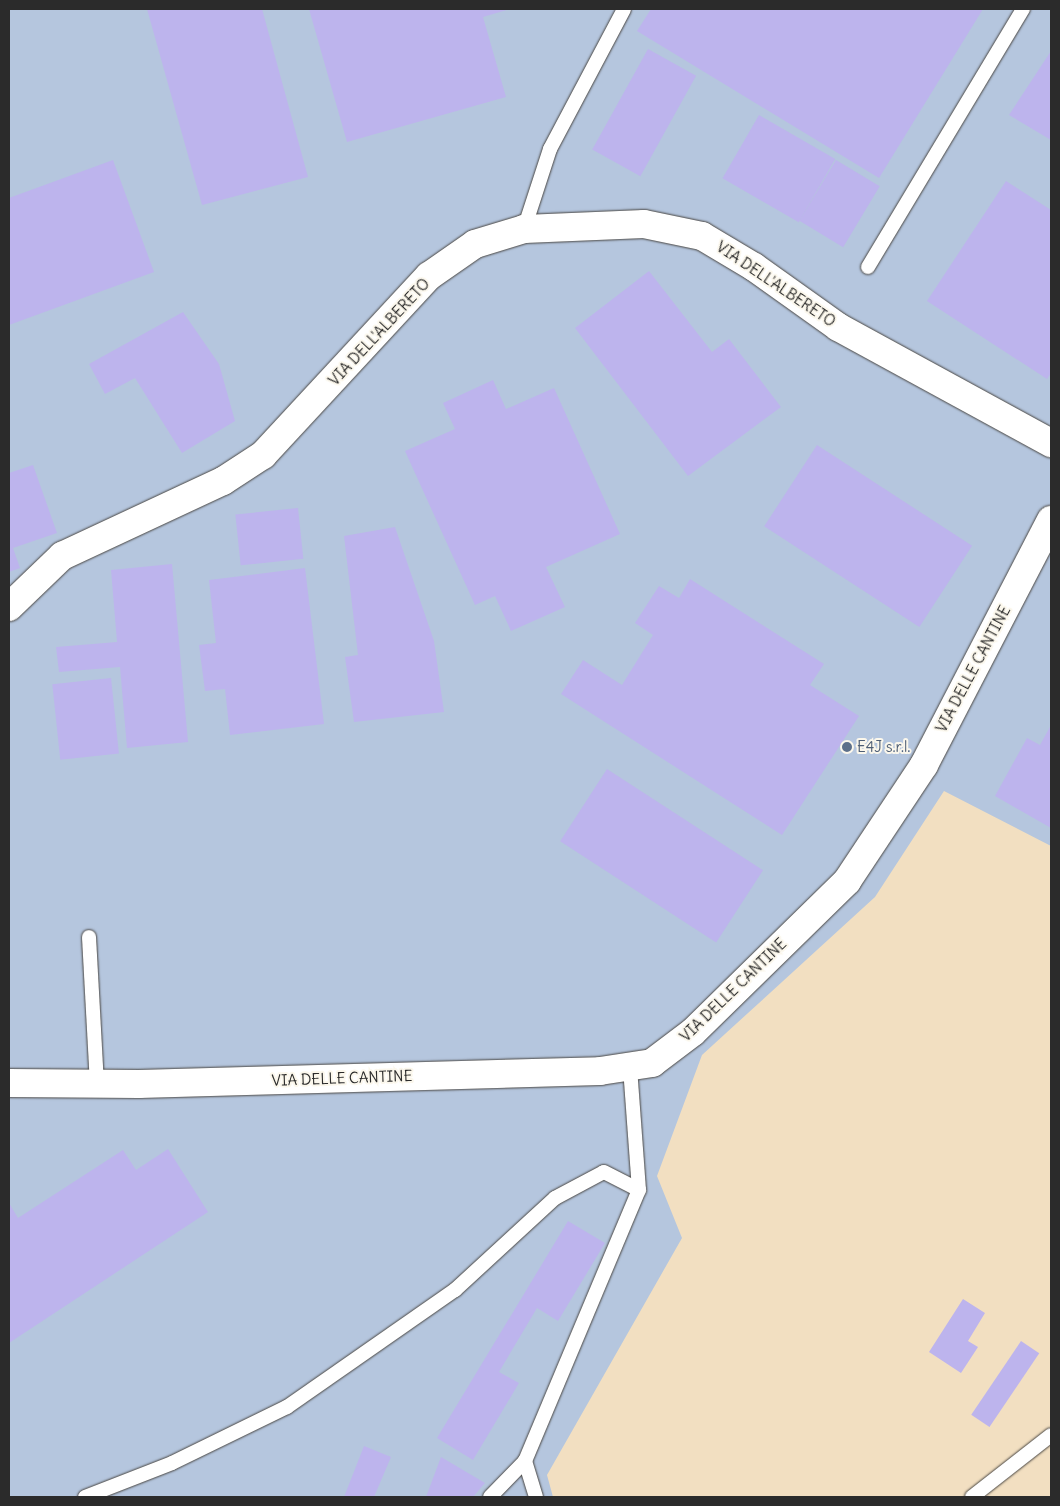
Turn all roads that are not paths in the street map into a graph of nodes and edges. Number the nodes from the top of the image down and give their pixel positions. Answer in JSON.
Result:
{"nodes":[{"id":1,"x":624,"y":9,"type":"edge"},
{"id":2,"x":1022,"y":9,"type":"edge"},
{"id":3,"x":524,"y":229,"type":"junction"},
{"id":4,"x":868,"y":267,"type":"dead end"},
{"id":5,"x":1051,"y":443,"type":"edge"},
{"id":6,"x":1051,"y":520,"type":"edge"},
{"id":7,"x":9,"y":607,"type":"edge"},
{"id":8,"x":89,"y":937,"type":"dead end"},
{"id":9,"x":630,"y":1066,"type":"junction"},
{"id":10,"x":9,"y":1083,"type":"edge"},
{"id":11,"x":97,"y":1083,"type":"junction"},
{"id":12,"x":639,"y":1190,"type":"junction"},
{"id":13,"x":1051,"y":1435,"type":"edge"},
{"id":14,"x":526,"y":1461,"type":"junction"},
{"id":15,"x":85,"y":1497,"type":"edge"},
{"id":16,"x":490,"y":1497,"type":"edge"},
{"id":17,"x":536,"y":1497,"type":"edge"},
{"id":18,"x":972,"y":1497,"type":"edge"}],
"edges":[{"from":1,"to":3,"type":"lane"},
{"from":2,"to":4,"type":"lane"},
{"from":3,"to":5,"type":"street","name":"VIA DELL'ALBERETO"},
{"from":3,"to":7,"type":"street","name":"VIA DELL'ALBERETO"},
{"from":6,"to":9,"type":"street","name":"VIA DELLE CANTINE"},
{"from":8,"to":11,"type":"lane"},
{"from":9,"to":11,"type":"street","name":"VIA DELLE CANTINE"},
{"from":9,"to":12,"type":"lane"},
{"from":10,"to":11,"type":"street","name":"VIA DELLE CANTINE"},
{"from":12,"to":14,"type":"lane"},
{"from":12,"to":15,"type":"lane"},
{"from":13,"to":18,"type":"lane"},
{"from":14,"to":16,"type":"lane"},
{"from":14,"to":17,"type":"lane"}]}
